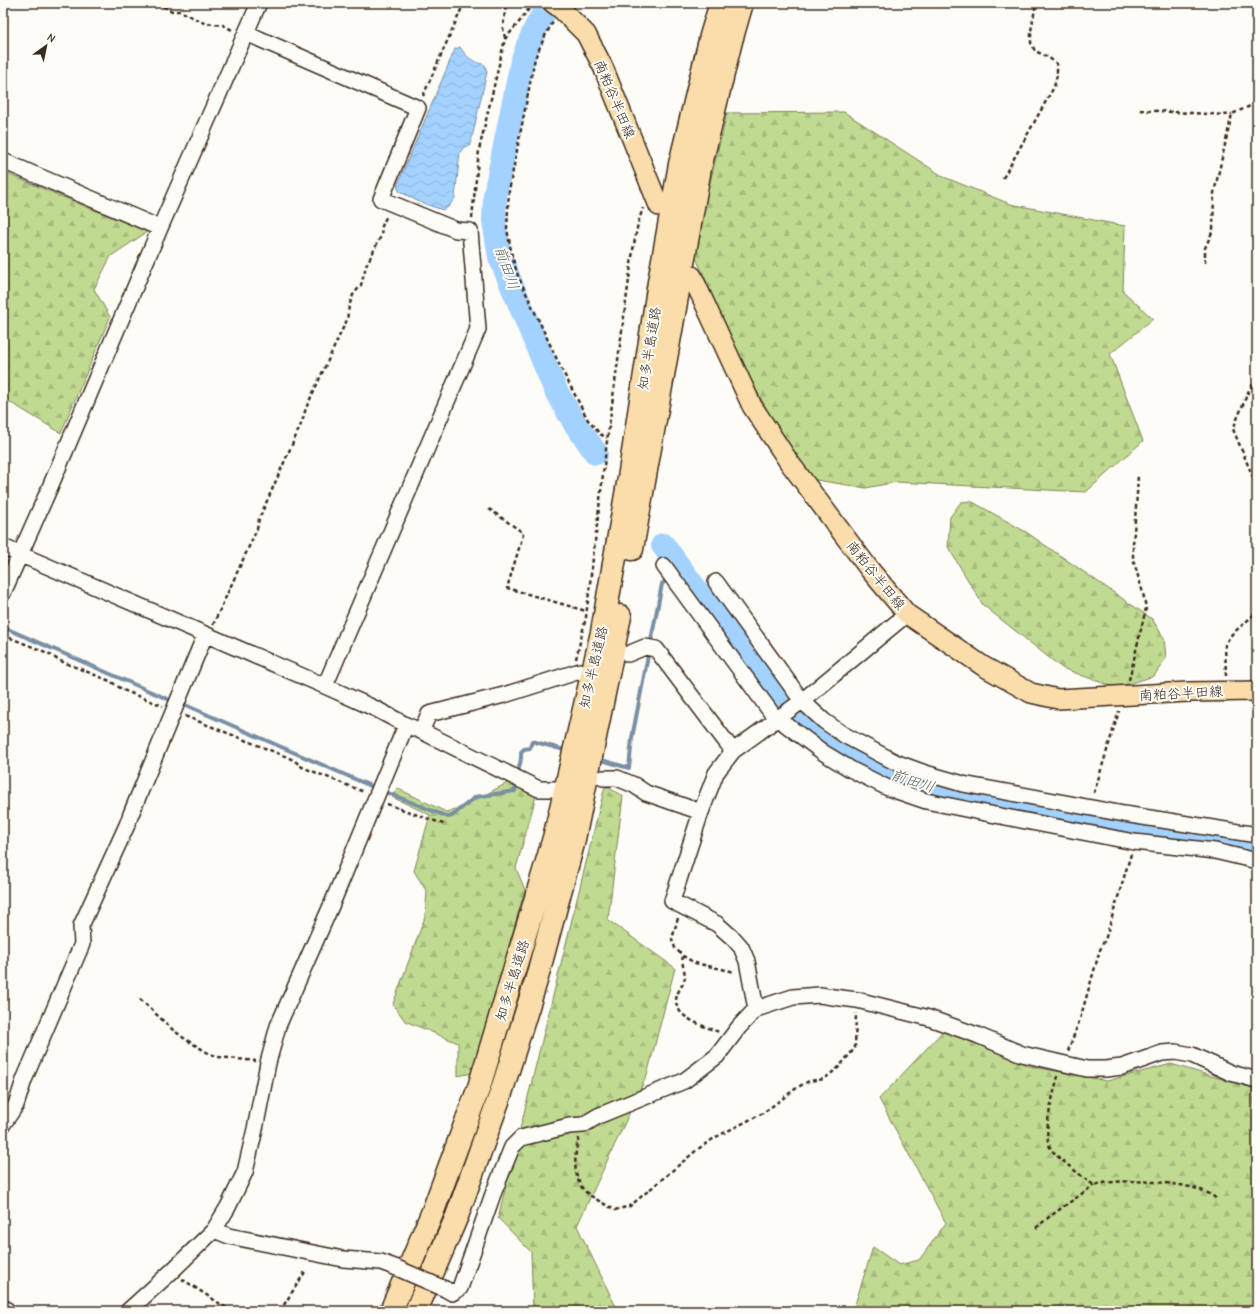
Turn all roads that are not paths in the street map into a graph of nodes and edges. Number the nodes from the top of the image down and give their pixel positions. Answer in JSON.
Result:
{"nodes":[{"id":1,"x":258,"y":3,"type":"edge"},
{"id":2,"x":721,"y":3,"type":"edge"},
{"id":3,"x":742,"y":3,"type":"edge"},
{"id":4,"x":559,"y":5,"type":"edge"},
{"id":5,"x":245,"y":34,"type":"junction"},
{"id":6,"x":3,"y":161,"type":"edge"},
{"id":7,"x":656,"y":199,"type":"road end"},
{"id":8,"x":160,"y":228,"type":"junction"},
{"id":9,"x":692,"y":276,"type":"dead end"},
{"id":10,"x":3,"y":547,"type":"edge"},
{"id":11,"x":19,"y":554,"type":"junction"},
{"id":12,"x":664,"y":566,"type":"dead end"},
{"id":13,"x":716,"y":582,"type":"dead end"},
{"id":14,"x":3,"y":592,"type":"edge"},
{"id":15,"x":907,"y":614,"type":"junction"},
{"id":16,"x":207,"y":635,"type":"junction"},
{"id":17,"x":628,"y":654,"type":"dead end"},
{"id":18,"x":576,"y":672,"type":"road end"},
{"id":19,"x":325,"y":686,"type":"junction"},
{"id":20,"x":1257,"y":691,"type":"edge"},
{"id":21,"x":802,"y":701,"type":"junction"},
{"id":22,"x":779,"y":719,"type":"junction"},
{"id":23,"x":406,"y":725,"type":"junction"},
{"id":24,"x":421,"y":731,"type":"junction"},
{"id":25,"x":733,"y":751,"type":"junction"},
{"id":26,"x":603,"y":778,"type":"dead end"},
{"id":27,"x":555,"y":789,"type":"dead end"},
{"id":28,"x":701,"y":812,"type":"junction"},
{"id":29,"x":1257,"y":835,"type":"edge"},
{"id":30,"x":1257,"y":861,"type":"edge"},
{"id":31,"x":756,"y":1009,"type":"junction"},
{"id":32,"x":1257,"y":1080,"type":"edge"},
{"id":33,"x":3,"y":1124,"type":"edge"},
{"id":34,"x":214,"y":1230,"type":"junction"},
{"id":35,"x":3,"y":1307,"type":"edge"},
{"id":36,"x":8,"y":1311,"type":"edge"},
{"id":37,"x":128,"y":1311,"type":"edge"},
{"id":38,"x":391,"y":1311,"type":"edge"},
{"id":39,"x":416,"y":1311,"type":"edge"}],
"edges":[{"from":1,"to":5,"type":"street"},
{"from":2,"to":38,"type":"highway","name":"知多半島道路"},
{"from":3,"to":39,"type":"highway","name":"知多半島道路"},
{"from":4,"to":7,"type":"main road","name":"南粕谷半田線"},
{"from":5,"to":8,"type":"street"},
{"from":5,"to":19,"type":"street"},
{"from":6,"to":8,"type":"street"},
{"from":8,"to":11,"type":"street"},
{"from":9,"to":15,"type":"main road","name":"南粕谷半田線"},
{"from":10,"to":11,"type":"street"},
{"from":11,"to":14,"type":"street"},
{"from":11,"to":16,"type":"street"},
{"from":12,"to":22,"type":"street"},
{"from":13,"to":21,"type":"street"},
{"from":15,"to":20,"type":"main road","name":"南粕谷半田線"},
{"from":15,"to":21,"type":"street"},
{"from":16,"to":19,"type":"street"},
{"from":16,"to":33,"type":"street"},
{"from":17,"to":25,"type":"street"},
{"from":18,"to":24,"type":"street"},
{"from":19,"to":23,"type":"street"},
{"from":21,"to":22,"type":"street"},
{"from":21,"to":29,"type":"street"},
{"from":22,"to":25,"type":"street"},
{"from":22,"to":30,"type":"street"},
{"from":23,"to":24,"type":"street"},
{"from":23,"to":34,"type":"street"},
{"from":24,"to":27,"type":"street"},
{"from":25,"to":28,"type":"street"},
{"from":26,"to":28,"type":"street"},
{"from":28,"to":31,"type":"street"},
{"from":31,"to":32,"type":"street"},
{"from":31,"to":34,"type":"street","bridge":true},
{"from":34,"to":37,"type":"street"},
{"from":35,"to":36,"type":"street"}]}
